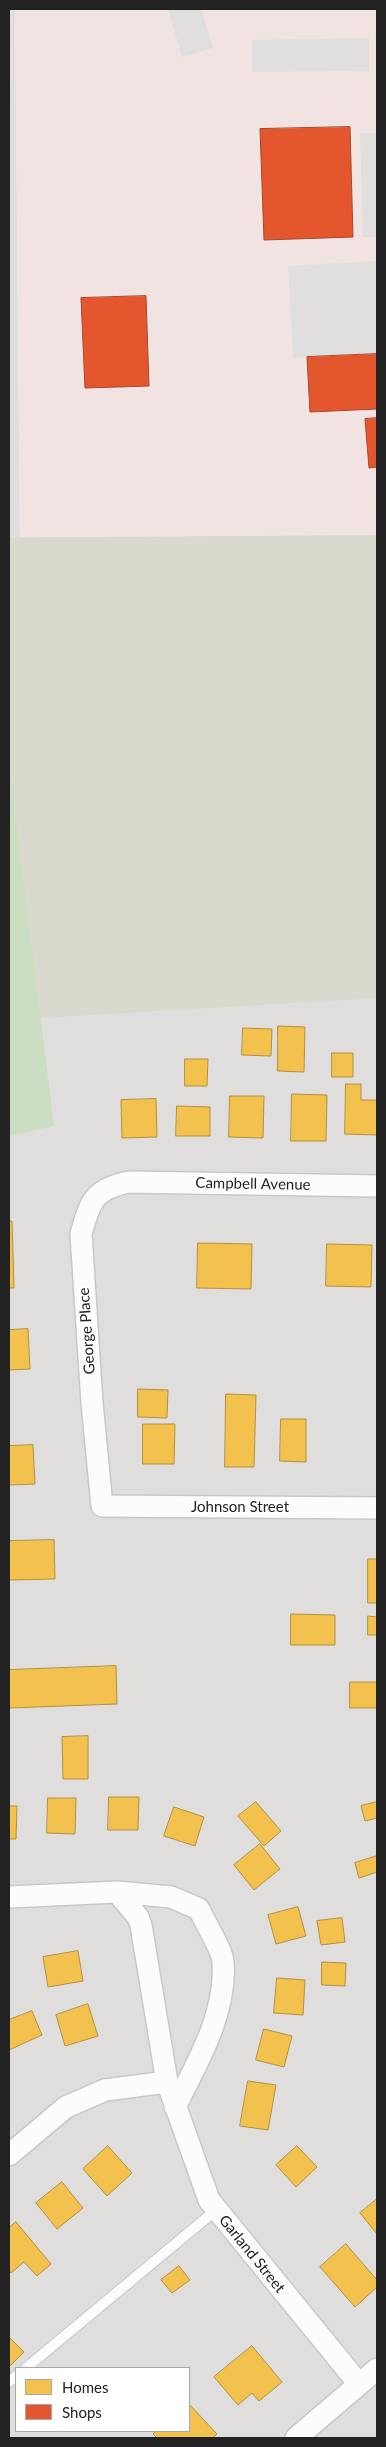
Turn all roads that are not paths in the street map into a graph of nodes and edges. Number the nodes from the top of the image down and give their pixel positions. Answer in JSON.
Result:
{"nodes":[{"id":1,"x":129,"y":1182,"type":"joint"},
{"id":2,"x":377,"y":1186,"type":"edge"},
{"id":3,"x":102,"y":1506,"type":"joint"},
{"id":4,"x":377,"y":1508,"type":"edge"},
{"id":5,"x":117,"y":1892,"type":"junction"},
{"id":6,"x":9,"y":1897,"type":"edge"},
{"id":7,"x":167,"y":2082,"type":"junction"},
{"id":8,"x":176,"y":2107,"type":"junction"},
{"id":9,"x":9,"y":2155,"type":"edge"},
{"id":10,"x":216,"y":2210,"type":"junction"},
{"id":11,"x":27,"y":2367,"type":"edge"},
{"id":12,"x":377,"y":2369,"type":"edge"},
{"id":13,"x":359,"y":2384,"type":"junction"},
{"id":14,"x":296,"y":2438,"type":"edge"}],
"edges":[{"from":1,"to":2,"type":"street","name":"Campbell Avenue"},
{"from":1,"to":3,"type":"street","name":"George Place"},
{"from":3,"to":4,"type":"street","name":"Johnson Street"},
{"from":5,"to":6,"type":"street"},
{"from":5,"to":7,"type":"street","name":"Garland Street"},
{"from":5,"to":8,"type":"street"},
{"from":7,"to":8,"type":"street","name":"Garland Street"},
{"from":7,"to":9,"type":"street"},
{"from":8,"to":10,"type":"street","name":"Garland Street"},
{"from":10,"to":11,"type":"lane"},
{"from":10,"to":13,"type":"street","name":"Garland Street"},
{"from":12,"to":13,"type":"street"},
{"from":13,"to":14,"type":"street"}]}
